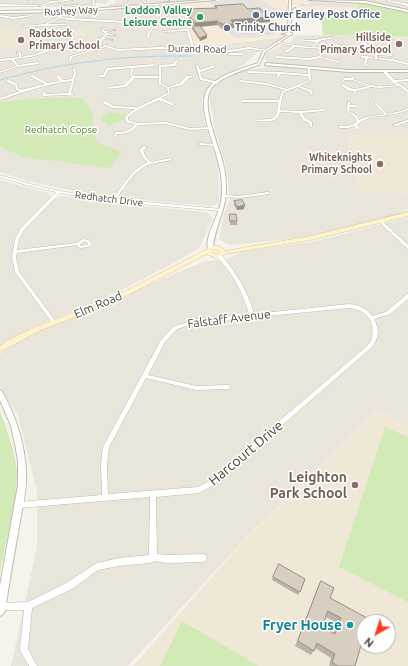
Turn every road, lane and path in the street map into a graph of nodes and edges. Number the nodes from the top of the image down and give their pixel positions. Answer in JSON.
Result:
{"nodes":[{"id":1,"x":28,"y":0,"type":"edge"},
{"id":2,"x":67,"y":0,"type":"edge"},
{"id":3,"x":73,"y":0,"type":"edge"},
{"id":4,"x":93,"y":0,"type":"edge"},
{"id":5,"x":131,"y":0,"type":"edge"},
{"id":6,"x":214,"y":0,"type":"edge"},
{"id":7,"x":290,"y":0,"type":"edge"},
{"id":8,"x":310,"y":0,"type":"edge"},
{"id":9,"x":363,"y":2,"type":"edge"},
{"id":10,"x":389,"y":3,"type":"dead end"},
{"id":11,"x":94,"y":4,"type":"junction"},
{"id":12,"x":99,"y":4,"type":"dead end"},
{"id":13,"x":23,"y":5,"type":"junction"},
{"id":14,"x":156,"y":5,"type":"junction"},
{"id":15,"x":408,"y":5,"type":"edge"},
{"id":16,"x":0,"y":6,"type":"edge"},
{"id":17,"x":40,"y":6,"type":"junction"},
{"id":18,"x":61,"y":6,"type":"dead end"},
{"id":19,"x":69,"y":6,"type":"junction"},
{"id":20,"x":77,"y":6,"type":"dead end"},
{"id":21,"x":80,"y":6,"type":"dead end"},
{"id":22,"x":46,"y":7,"type":"dead end"},
{"id":23,"x":127,"y":7,"type":"junction"},
{"id":24,"x":179,"y":7,"type":"dead end"},
{"id":25,"x":159,"y":9,"type":"junction"},
{"id":26,"x":290,"y":10,"type":"junction"},
{"id":27,"x":408,"y":11,"type":"edge"},
{"id":28,"x":0,"y":12,"type":"edge"},
{"id":29,"x":61,"y":12,"type":"junction"},
{"id":30,"x":140,"y":12,"type":"dead end"},
{"id":31,"x":37,"y":13,"type":"junction"},
{"id":32,"x":172,"y":14,"type":"dead end"},
{"id":33,"x":0,"y":16,"type":"edge"},
{"id":34,"x":32,"y":16,"type":"dead end"},
{"id":35,"x":60,"y":17,"type":"junction"},
{"id":36,"x":13,"y":18,"type":"junction"},
{"id":37,"x":101,"y":18,"type":"dead end"},
{"id":38,"x":125,"y":18,"type":"dead end"},
{"id":39,"x":96,"y":19,"type":"junction"},
{"id":40,"x":47,"y":20,"type":"dead end"},
{"id":41,"x":52,"y":20,"type":"junction"},
{"id":42,"x":11,"y":21,"type":"dead end"},
{"id":43,"x":93,"y":21,"type":"junction"},
{"id":44,"x":119,"y":21,"type":"junction"},
{"id":45,"x":86,"y":22,"type":"dead end"},
{"id":46,"x":132,"y":22,"type":"junction"},
{"id":47,"x":156,"y":22,"type":"junction"},
{"id":48,"x":172,"y":23,"type":"dead end"},
{"id":49,"x":45,"y":25,"type":"junction"},
{"id":50,"x":66,"y":25,"type":"dead end"},
{"id":51,"x":22,"y":26,"type":"dead end"},
{"id":52,"x":132,"y":26,"type":"dead end"},
{"id":53,"x":102,"y":30,"type":"dead end"},
{"id":54,"x":115,"y":30,"type":"dead end"},
{"id":55,"x":163,"y":31,"type":"dead end"},
{"id":56,"x":144,"y":32,"type":"dead end"},
{"id":57,"x":105,"y":33,"type":"junction"},
{"id":58,"x":149,"y":33,"type":"junction"},
{"id":59,"x":115,"y":35,"type":"dead end"},
{"id":60,"x":100,"y":38,"type":"junction"},
{"id":61,"x":148,"y":38,"type":"dead end"},
{"id":62,"x":332,"y":39,"type":"dead end"},
{"id":63,"x":112,"y":40,"type":"dead end"},
{"id":64,"x":305,"y":40,"type":"dead end"},
{"id":65,"x":316,"y":41,"type":"junction"},
{"id":66,"x":358,"y":41,"type":"dead end"},
{"id":67,"x":73,"y":43,"type":"dead end"},
{"id":68,"x":162,"y":43,"type":"dead end"},
{"id":69,"x":279,"y":43,"type":"junction"},
{"id":70,"x":100,"y":44,"type":"junction"},
{"id":71,"x":134,"y":44,"type":"dead end"},
{"id":72,"x":229,"y":45,"type":"dead end"},
{"id":73,"x":342,"y":45,"type":"dead end"},
{"id":74,"x":84,"y":46,"type":"dead end"},
{"id":75,"x":295,"y":46,"type":"junction"},
{"id":76,"x":105,"y":47,"type":"junction"},
{"id":77,"x":38,"y":48,"type":"dead end"},
{"id":78,"x":160,"y":48,"type":"junction"},
{"id":79,"x":312,"y":48,"type":"junction"},
{"id":80,"x":130,"y":49,"type":"junction"},
{"id":81,"x":234,"y":49,"type":"junction"},
{"id":82,"x":323,"y":49,"type":"junction"},
{"id":83,"x":50,"y":50,"type":"junction"},
{"id":84,"x":118,"y":50,"type":"junction"},
{"id":85,"x":266,"y":50,"type":"junction"},
{"id":86,"x":290,"y":50,"type":"junction"},
{"id":87,"x":16,"y":52,"type":"dead end"},
{"id":88,"x":91,"y":52,"type":"junction"},
{"id":89,"x":194,"y":52,"type":"junction"},
{"id":90,"x":224,"y":52,"type":"junction"},
{"id":91,"x":286,"y":52,"type":"dead end"},
{"id":92,"x":295,"y":52,"type":"dead end"},
{"id":93,"x":40,"y":54,"type":"junction"},
{"id":94,"x":229,"y":54,"type":"junction"},
{"id":95,"x":242,"y":54,"type":"dead end"},
{"id":96,"x":376,"y":54,"type":"junction"},
{"id":97,"x":392,"y":54,"type":"dead end"},
{"id":98,"x":88,"y":55,"type":"dead end"},
{"id":99,"x":115,"y":55,"type":"dead end"},
{"id":100,"x":226,"y":57,"type":"dead end"},
{"id":101,"x":320,"y":57,"type":"junction"},
{"id":102,"x":362,"y":57,"type":"dead end"},
{"id":103,"x":367,"y":57,"type":"junction"},
{"id":104,"x":20,"y":58,"type":"junction"},
{"id":105,"x":43,"y":58,"type":"dead end"},
{"id":106,"x":260,"y":58,"type":"junction"},
{"id":107,"x":276,"y":58,"type":"dead end"},
{"id":108,"x":376,"y":58,"type":"junction"},
{"id":109,"x":13,"y":59,"type":"junction"},
{"id":110,"x":0,"y":60,"type":"edge"},
{"id":111,"x":70,"y":60,"type":"dead end"},
{"id":112,"x":177,"y":61,"type":"dead end"},
{"id":113,"x":339,"y":62,"type":"dead end"},
{"id":114,"x":408,"y":62,"type":"edge"},
{"id":115,"x":36,"y":64,"type":"dead end"},
{"id":116,"x":258,"y":64,"type":"junction"},
{"id":117,"x":265,"y":64,"type":"junction"},
{"id":118,"x":154,"y":65,"type":"dead end"},
{"id":119,"x":365,"y":65,"type":"dead end"},
{"id":120,"x":17,"y":66,"type":"junction"},
{"id":121,"x":214,"y":66,"type":"dead end"},
{"id":122,"x":132,"y":67,"type":"junction"},
{"id":123,"x":192,"y":68,"type":"dead end"},
{"id":124,"x":198,"y":68,"type":"junction"},
{"id":125,"x":309,"y":68,"type":"junction"},
{"id":126,"x":74,"y":69,"type":"dead end"},
{"id":127,"x":248,"y":70,"type":"junction"},
{"id":128,"x":408,"y":71,"type":"edge"},
{"id":129,"x":0,"y":72,"type":"edge"},
{"id":130,"x":385,"y":72,"type":"junction"},
{"id":131,"x":75,"y":73,"type":"junction"},
{"id":132,"x":280,"y":73,"type":"junction"},
{"id":133,"x":70,"y":74,"type":"dead end"},
{"id":134,"x":59,"y":75,"type":"dead end"},
{"id":135,"x":309,"y":75,"type":"junction"},
{"id":136,"x":34,"y":76,"type":"dead end"},
{"id":137,"x":100,"y":76,"type":"dead end"},
{"id":138,"x":104,"y":76,"type":"junction"},
{"id":139,"x":108,"y":76,"type":"dead end"},
{"id":140,"x":380,"y":76,"type":"dead end"},
{"id":141,"x":388,"y":76,"type":"junction"},
{"id":142,"x":134,"y":77,"type":"junction"},
{"id":143,"x":160,"y":77,"type":"junction"},
{"id":144,"x":192,"y":77,"type":"dead end"},
{"id":145,"x":277,"y":78,"type":"dead end"},
{"id":146,"x":344,"y":79,"type":"dead end"},
{"id":147,"x":72,"y":80,"type":"junction"},
{"id":148,"x":408,"y":80,"type":"edge"},
{"id":149,"x":8,"y":81,"type":"dead end"},
{"id":150,"x":62,"y":81,"type":"junction"},
{"id":151,"x":241,"y":81,"type":"dead end"},
{"id":152,"x":393,"y":81,"type":"junction"},
{"id":153,"x":46,"y":83,"type":"junction"},
{"id":154,"x":217,"y":83,"type":"junction"},
{"id":155,"x":342,"y":85,"type":"dead end"},
{"id":156,"x":400,"y":85,"type":"junction"},
{"id":157,"x":298,"y":86,"type":"junction"},
{"id":158,"x":368,"y":87,"type":"junction"},
{"id":159,"x":108,"y":88,"type":"dead end"},
{"id":160,"x":168,"y":88,"type":"junction"},
{"id":161,"x":286,"y":89,"type":"junction"},
{"id":162,"x":20,"y":90,"type":"junction"},
{"id":163,"x":408,"y":91,"type":"edge"},
{"id":164,"x":316,"y":92,"type":"dead end"},
{"id":165,"x":43,"y":93,"type":"dead end"},
{"id":166,"x":0,"y":99,"type":"edge"},
{"id":167,"x":160,"y":99,"type":"junction"},
{"id":168,"x":280,"y":100,"type":"junction"},
{"id":169,"x":242,"y":101,"type":"dead end"},
{"id":170,"x":104,"y":102,"type":"dead end"},
{"id":171,"x":111,"y":102,"type":"dead end"},
{"id":172,"x":382,"y":102,"type":"dead end"},
{"id":173,"x":172,"y":104,"type":"dead end"},
{"id":174,"x":107,"y":105,"type":"junction"},
{"id":175,"x":356,"y":106,"type":"dead end"},
{"id":176,"x":135,"y":108,"type":"junction"},
{"id":177,"x":408,"y":109,"type":"edge"},
{"id":178,"x":324,"y":110,"type":"dead end"},
{"id":179,"x":280,"y":111,"type":"junction"},
{"id":180,"x":300,"y":112,"type":"junction"},
{"id":181,"x":401,"y":113,"type":"junction"},
{"id":182,"x":386,"y":114,"type":"junction"},
{"id":183,"x":259,"y":115,"type":"dead end"},
{"id":184,"x":408,"y":116,"type":"edge"},
{"id":185,"x":170,"y":118,"type":"dead end"},
{"id":186,"x":358,"y":121,"type":"junction"},
{"id":187,"x":408,"y":121,"type":"edge"},
{"id":188,"x":315,"y":122,"type":"dead end"},
{"id":189,"x":166,"y":123,"type":"junction"},
{"id":190,"x":138,"y":124,"type":"junction"},
{"id":191,"x":355,"y":125,"type":"junction"},
{"id":192,"x":395,"y":125,"type":"dead end"},
{"id":193,"x":340,"y":127,"type":"dead end"},
{"id":194,"x":211,"y":128,"type":"junction"},
{"id":195,"x":358,"y":128,"type":"dead end"},
{"id":196,"x":115,"y":134,"type":"dead end"},
{"id":197,"x":200,"y":144,"type":"dead end"},
{"id":198,"x":216,"y":145,"type":"junction"},
{"id":199,"x":145,"y":147,"type":"dead end"},
{"id":200,"x":171,"y":158,"type":"dead end"},
{"id":201,"x":150,"y":162,"type":"junction"},
{"id":202,"x":0,"y":176,"type":"edge"},
{"id":203,"x":59,"y":192,"type":"junction"},
{"id":204,"x":268,"y":193,"type":"dead end"},
{"id":205,"x":224,"y":196,"type":"junction"},
{"id":206,"x":114,"y":200,"type":"junction"},
{"id":207,"x":221,"y":210,"type":"junction"},
{"id":208,"x":408,"y":214,"type":"edge"},
{"id":209,"x":380,"y":221,"type":"junction"},
{"id":210,"x":212,"y":236,"type":"junction"},
{"id":211,"x":78,"y":244,"type":"dead end"},
{"id":212,"x":408,"y":247,"type":"edge"},
{"id":213,"x":220,"y":251,"type":"junction"},
{"id":214,"x":15,"y":252,"type":"junction"},
{"id":215,"x":210,"y":252,"type":"junction"},
{"id":216,"x":408,"y":296,"type":"edge"},
{"id":217,"x":252,"y":316,"type":"junction"},
{"id":218,"x":371,"y":318,"type":"junction"},
{"id":219,"x":55,"y":323,"type":"junction"},
{"id":220,"x":0,"y":349,"type":"edge"},
{"id":221,"x":145,"y":376,"type":"junction"},
{"id":222,"x":227,"y":387,"type":"dead end"},
{"id":223,"x":0,"y":392,"type":"edge"},
{"id":224,"x":153,"y":494,"type":"junction"},
{"id":225,"x":105,"y":498,"type":"junction"},
{"id":226,"x":19,"y":506,"type":"junction"},
{"id":227,"x":153,"y":557,"type":"junction"},
{"id":228,"x":203,"y":558,"type":"dead end"},
{"id":229,"x":28,"y":606,"type":"junction"},
{"id":230,"x":0,"y":608,"type":"edge"},
{"id":231,"x":33,"y":666,"type":"edge"}],
"edges":[{"from":1,"to":13,"type":"street"},
{"from":2,"to":3,"type":"street"},
{"from":2,"to":17,"type":"street"},
{"from":2,"to":19,"type":"street"},
{"from":4,"to":11,"type":"street"},
{"from":5,"to":23,"type":"street"},
{"from":6,"to":14,"type":"street","name":"Rushey Way"},
{"from":7,"to":26,"type":"street"},
{"from":8,"to":9,"type":"street"},
{"from":9,"to":27,"type":"street"},
{"from":10,"to":15,"type":"street"},
{"from":11,"to":12,"type":"street"},
{"from":11,"to":21,"type":"street"},
{"from":13,"to":16,"type":"street"},
{"from":13,"to":17,"type":"street"},
{"from":14,"to":23,"type":"street","name":"Rushey Way"},
{"from":14,"to":25,"type":"street"},
{"from":17,"to":22,"type":"street"},
{"from":17,"to":31,"type":"street"},
{"from":18,"to":19,"type":"street"},
{"from":19,"to":20,"type":"street"},
{"from":23,"to":29,"type":"street","name":"Rushey Way"},
{"from":24,"to":25,"type":"street"},
{"from":25,"to":30,"type":"street"},
{"from":25,"to":32,"type":"street"},
{"from":26,"to":26,"type":"street"},
{"from":26,"to":69,"type":"street"},
{"from":28,"to":31,"type":"street","name":"Rushey Way"},
{"from":29,"to":31,"type":"street","name":"Rushey Way"},
{"from":29,"to":35,"type":"street"},
{"from":33,"to":36,"type":"street"},
{"from":34,"to":36,"type":"street"},
{"from":35,"to":41,"type":"street"},
{"from":35,"to":43,"type":"street"},
{"from":36,"to":42,"type":"street"},
{"from":37,"to":39,"type":"street"},
{"from":38,"to":44,"type":"street"},
{"from":39,"to":43,"type":"street"},
{"from":39,"to":44,"type":"street"},
{"from":40,"to":41,"type":"street"},
{"from":41,"to":49,"type":"street"},
{"from":43,"to":45,"type":"street"},
{"from":44,"to":46,"type":"street"},
{"from":46,"to":47,"type":"street"},
{"from":46,"to":52,"type":"street"},
{"from":47,"to":48,"type":"street"},
{"from":47,"to":58,"type":"street"},
{"from":49,"to":50,"type":"street"},
{"from":49,"to":51,"type":"street"},
{"from":53,"to":57,"type":"street"},
{"from":54,"to":57,"type":"street"},
{"from":55,"to":89,"type":"street"},
{"from":56,"to":58,"type":"street"},
{"from":57,"to":59,"type":"street"},
{"from":57,"to":60,"type":"street"},
{"from":58,"to":61,"type":"street"},
{"from":60,"to":63,"type":"street"},
{"from":60,"to":70,"type":"street"},
{"from":62,"to":65,"type":"street"},
{"from":64,"to":65,"type":"street"},
{"from":65,"to":79,"type":"street"},
{"from":66,"to":96,"type":"street"},
{"from":67,"to":83,"type":"street"},
{"from":68,"to":78,"type":"street","name":"Durand Road"},
{"from":69,"to":75,"type":"street"},
{"from":69,"to":85,"type":"street"},
{"from":70,"to":74,"type":"street"},
{"from":70,"to":76,"type":"street","name":"Durand Road"},
{"from":71,"to":80,"type":"street"},
{"from":72,"to":81,"type":"street","name":"Durand Road"},
{"from":73,"to":82,"type":"street"},
{"from":75,"to":79,"type":"street"},
{"from":75,"to":86,"type":"street"},
{"from":76,"to":84,"type":"street","name":"Durand Road"},
{"from":76,"to":88,"type":"street"},
{"from":77,"to":83,"type":"street"},
{"from":78,"to":80,"type":"street","name":"Durand Road"},
{"from":78,"to":89,"type":"street","name":"Durand Road"},
{"from":79,"to":82,"type":"street"},
{"from":80,"to":84,"type":"street","name":"Durand Road"},
{"from":81,"to":85,"type":"street","name":"Durand Road"},
{"from":81,"to":90,"type":"street","name":"Durand Road"},
{"from":82,"to":101,"type":"street"},
{"from":83,"to":93,"type":"street"},
{"from":84,"to":99,"type":"street"},
{"from":85,"to":106,"type":"street"},
{"from":86,"to":91,"type":"street"},
{"from":86,"to":92,"type":"street"},
{"from":87,"to":104,"type":"street"},
{"from":88,"to":98,"type":"street"},
{"from":88,"to":111,"type":"street"},
{"from":89,"to":90,"type":"street","name":"Durand Road"},
{"from":90,"to":94,"type":"street"},
{"from":93,"to":104,"type":"street"},
{"from":93,"to":105,"type":"street"},
{"from":94,"to":95,"type":"street"},
{"from":94,"to":100,"type":"street"},
{"from":96,"to":97,"type":"street"},
{"from":96,"to":108,"type":"street"},
{"from":101,"to":107,"type":"street"},
{"from":101,"to":113,"type":"street"},
{"from":102,"to":103,"type":"street"},
{"from":103,"to":108,"type":"street"},
{"from":103,"to":119,"type":"street"},
{"from":104,"to":109,"type":"street"},
{"from":106,"to":116,"type":"street"},
{"from":106,"to":117,"type":"street"},
{"from":108,"to":114,"type":"street"},
{"from":109,"to":110,"type":"street"},
{"from":109,"to":120,"type":"street"},
{"from":112,"to":143,"type":"street"},
{"from":115,"to":120,"type":"street"},
{"from":116,"to":117,"type":"street"},
{"from":116,"to":127,"type":"street"},
{"from":117,"to":125,"type":"street"},
{"from":118,"to":122,"type":"street"},
{"from":120,"to":129,"type":"street"},
{"from":121,"to":124,"type":"street"},
{"from":122,"to":138,"type":"street"},
{"from":122,"to":142,"type":"street"},
{"from":123,"to":124,"type":"street"},
{"from":124,"to":154,"type":"street"},
{"from":125,"to":130,"type":"street"},
{"from":125,"to":135,"type":"street"},
{"from":126,"to":131,"type":"street"},
{"from":127,"to":132,"type":"street"},
{"from":127,"to":154,"type":"street"},
{"from":128,"to":130,"type":"street"},
{"from":130,"to":141,"type":"street"},
{"from":131,"to":133,"type":"street"},
{"from":131,"to":147,"type":"street"},
{"from":132,"to":135,"type":"street"},
{"from":132,"to":145,"type":"street"},
{"from":134,"to":150,"type":"street"},
{"from":135,"to":157,"type":"street"},
{"from":136,"to":153,"type":"street"},
{"from":137,"to":138,"type":"street"},
{"from":138,"to":139,"type":"street"},
{"from":140,"to":141,"type":"street"},
{"from":141,"to":152,"type":"street"},
{"from":142,"to":143,"type":"street"},
{"from":142,"to":159,"type":"street"},
{"from":143,"to":160,"type":"street"},
{"from":144,"to":160,"type":"street"},
{"from":146,"to":158,"type":"street"},
{"from":147,"to":150,"type":"street"},
{"from":147,"to":165,"type":"street"},
{"from":148,"to":152,"type":"street"},
{"from":149,"to":162,"type":"street"},
{"from":150,"to":153,"type":"street"},
{"from":151,"to":161,"type":"street"},
{"from":152,"to":156,"type":"street"},
{"from":153,"to":162,"type":"street"},
{"from":154,"to":194,"type":"street"},
{"from":155,"to":158,"type":"street"},
{"from":156,"to":158,"type":"street"},
{"from":156,"to":163,"type":"street"},
{"from":157,"to":161,"type":"street"},
{"from":157,"to":164,"type":"street"},
{"from":160,"to":167,"type":"street"},
{"from":161,"to":168,"type":"street"},
{"from":162,"to":166,"type":"street"},
{"from":167,"to":173,"type":"street"},
{"from":167,"to":176,"type":"street"},
{"from":168,"to":169,"type":"street"},
{"from":168,"to":179,"type":"street"},
{"from":170,"to":174,"type":"street"},
{"from":171,"to":174,"type":"street"},
{"from":172,"to":182,"type":"street"},
{"from":174,"to":176,"type":"street"},
{"from":175,"to":186,"type":"street"},
{"from":176,"to":190,"type":"street"},
{"from":177,"to":181,"type":"street"},
{"from":178,"to":180,"type":"street"},
{"from":179,"to":180,"type":"street"},
{"from":179,"to":183,"type":"street"},
{"from":180,"to":188,"type":"street"},
{"from":181,"to":182,"type":"street"},
{"from":181,"to":184,"type":"street"},
{"from":182,"to":186,"type":"street"},
{"from":185,"to":189,"type":"street"},
{"from":186,"to":191,"type":"street"},
{"from":187,"to":192,"type":"street"},
{"from":189,"to":190,"type":"street"},
{"from":189,"to":194,"type":"street"},
{"from":190,"to":196,"type":"street"},
{"from":191,"to":193,"type":"street"},
{"from":191,"to":195,"type":"street"},
{"from":194,"to":198,"type":"street"},
{"from":197,"to":198,"type":"street"},
{"from":198,"to":205,"type":"street"},
{"from":199,"to":201,"type":"street"},
{"from":200,"to":201,"type":"street"},
{"from":201,"to":206,"type":"street"},
{"from":202,"to":203,"type":"street","name":"Redhatch Drive"},
{"from":203,"to":206,"type":"street","name":"Redhatch Drive"},
{"from":203,"to":214,"type":"street"},
{"from":204,"to":205,"type":"street"},
{"from":205,"to":207,"type":"street"},
{"from":206,"to":207,"type":"street","name":"Redhatch Drive"},
{"from":207,"to":210,"type":"street"},
{"from":208,"to":209,"type":"main road"},
{"from":209,"to":212,"type":"street"},
{"from":209,"to":213,"type":"main road"},
{"from":210,"to":213,"type":"street"},
{"from":210,"to":215,"type":"street"},
{"from":211,"to":214,"type":"street"},
{"from":213,"to":215,"type":"main road","name":"Elm Road"},
{"from":213,"to":217,"type":"street"},
{"from":214,"to":219,"type":"street"},
{"from":215,"to":219,"type":"main road","name":"Elm Road"},
{"from":216,"to":218,"type":"street"},
{"from":217,"to":218,"type":"street","name":"Falstaff Avenue"},
{"from":217,"to":221,"type":"street","name":"Falstaff Avenue"},
{"from":218,"to":224,"type":"street","name":"Harcourt Drive"},
{"from":219,"to":220,"type":"main road","name":"Elm Road"},
{"from":221,"to":222,"type":"street"},
{"from":221,"to":225,"type":"street","name":"Falstaff Avenue"},
{"from":223,"to":226,"type":"street"},
{"from":224,"to":225,"type":"street","name":"Harcourt Drive"},
{"from":224,"to":227,"type":"street"},
{"from":225,"to":226,"type":"street","name":"Harcourt Drive"},
{"from":226,"to":230,"type":"street"},
{"from":227,"to":228,"type":"street"},
{"from":227,"to":229,"type":"street"},
{"from":229,"to":230,"type":"street"},
{"from":229,"to":231,"type":"street"}]}
